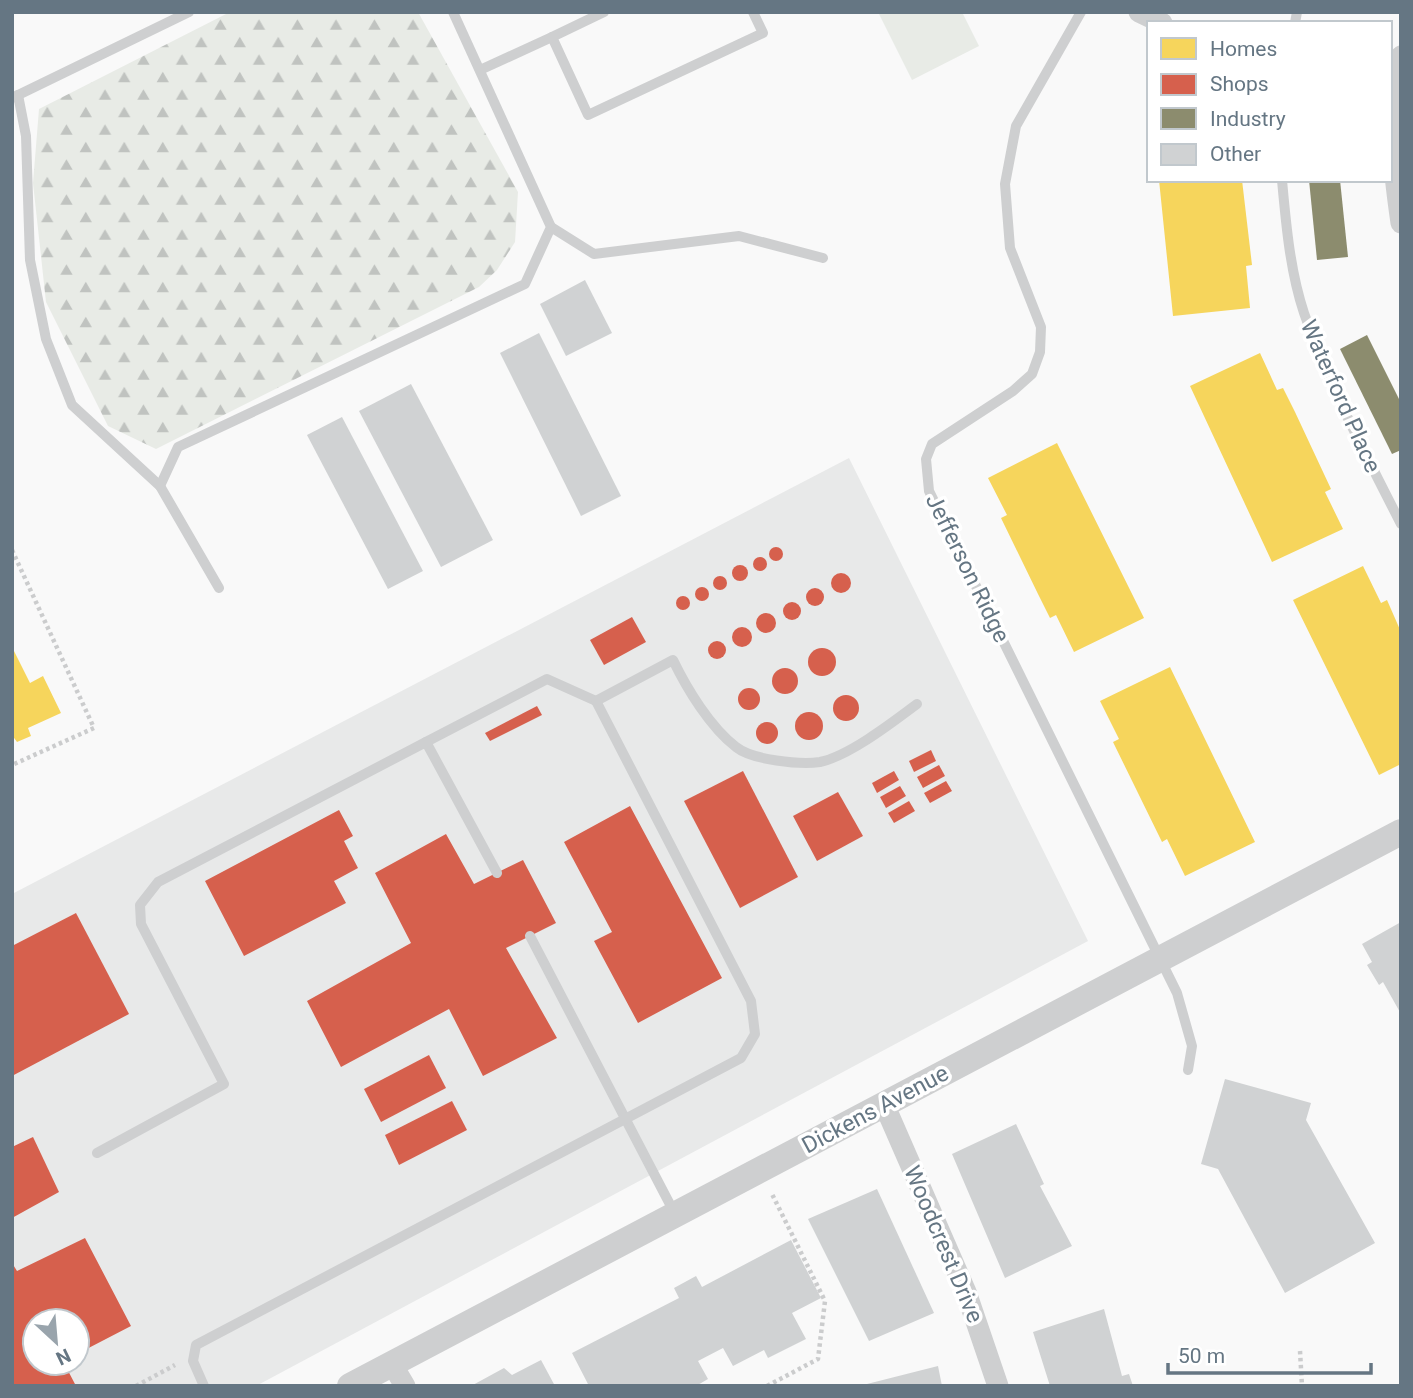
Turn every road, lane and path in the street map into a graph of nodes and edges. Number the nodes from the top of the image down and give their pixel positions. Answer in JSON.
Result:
{"nodes":[{"id":1,"x":189,"y":12,"type":"edge"},
{"id":2,"x":453,"y":12,"type":"edge"},
{"id":3,"x":604,"y":12,"type":"edge"},
{"id":4,"x":753,"y":12,"type":"edge"},
{"id":5,"x":1081,"y":12,"type":"edge"},
{"id":6,"x":1139,"y":12,"type":"edge"},
{"id":7,"x":1158,"y":21,"type":"edge"},
{"id":8,"x":552,"y":37,"type":"junction"},
{"id":9,"x":1396,"y":68,"type":"edge"},
{"id":10,"x":480,"y":70,"type":"junction"},
{"id":11,"x":15,"y":97,"type":"edge"},
{"id":12,"x":1392,"y":136,"type":"edge"},
{"id":13,"x":1392,"y":160,"type":"edge"},
{"id":14,"x":1282,"y":182,"type":"edge"},
{"id":15,"x":1401,"y":223,"type":"edge"},
{"id":16,"x":551,"y":227,"type":"junction"},
{"id":17,"x":823,"y":258,"type":"dead end"},
{"id":18,"x":160,"y":486,"type":"junction"},
{"id":19,"x":1401,"y":524,"type":"edge"},
{"id":20,"x":12,"y":550,"type":"edge"},
{"id":21,"x":219,"y":587,"type":"dead end"},
{"id":22,"x":596,"y":701,"type":"junction"},
{"id":23,"x":917,"y":704,"type":"dead end"},
{"id":24,"x":426,"y":742,"type":"junction"},
{"id":25,"x":12,"y":765,"type":"edge"},
{"id":26,"x":1401,"y":832,"type":"edge"},
{"id":27,"x":497,"y":873,"type":"dead end"},
{"id":28,"x":530,"y":936,"type":"dead end"},
{"id":29,"x":1160,"y":958,"type":"junction"},
{"id":30,"x":1188,"y":1070,"type":"dead end"},
{"id":31,"x":884,"y":1104,"type":"junction"},
{"id":32,"x":625,"y":1120,"type":"junction"},
{"id":33,"x":97,"y":1153,"type":"dead end"},
{"id":34,"x":760,"y":1170,"type":"junction"},
{"id":35,"x":674,"y":1214,"type":"junction"},
{"id":36,"x":1300,"y":1351,"type":"dead end"},
{"id":37,"x":193,"y":1361,"type":"junction"},
{"id":38,"x":399,"y":1375,"type":"edge"},
{"id":39,"x":136,"y":1386,"type":"edge"},
{"id":40,"x":204,"y":1386,"type":"edge"},
{"id":41,"x":350,"y":1386,"type":"edge"},
{"id":42,"x":767,"y":1386,"type":"edge"},
{"id":43,"x":998,"y":1386,"type":"edge"},
{"id":44,"x":1302,"y":1386,"type":"edge"}],
"edges":[{"from":1,"to":11,"type":"lane"},
{"from":2,"to":10,"type":"lane"},
{"from":3,"to":8,"type":"lane"},
{"from":4,"to":8,"type":"lane"},
{"from":5,"to":29,"type":"lane","name":"Jefferson Ridge"},
{"from":6,"to":7,"type":"street"},
{"from":8,"to":10,"type":"lane"},
{"from":9,"to":12,"type":"street"},
{"from":10,"to":16,"type":"lane"},
{"from":11,"to":18,"type":"lane"},
{"from":13,"to":15,"type":"street"},
{"from":14,"to":19,"type":"lane","name":"Waterford Place"},
{"from":16,"to":17,"type":"lane"},
{"from":16,"to":18,"type":"lane"},
{"from":18,"to":21,"type":"lane"},
{"from":20,"to":25,"type":"path"},
{"from":22,"to":23,"type":"lane"},
{"from":22,"to":24,"type":"lane"},
{"from":22,"to":32,"type":"lane"},
{"from":24,"to":27,"type":"lane"},
{"from":24,"to":33,"type":"lane"},
{"from":26,"to":29,"type":"street","name":"Dickens Avenue"},
{"from":28,"to":32,"type":"lane"},
{"from":29,"to":30,"type":"lane","name":"Jefferson Ridge"},
{"from":29,"to":31,"type":"street","name":"Dickens Avenue"},
{"from":31,"to":34,"type":"street","name":"Dickens Avenue"},
{"from":31,"to":43,"type":"street","name":"Woodcrest Drive"},
{"from":32,"to":35,"type":"lane"},
{"from":32,"to":37,"type":"lane"},
{"from":34,"to":35,"type":"street","name":"Dickens Avenue"},
{"from":34,"to":42,"type":"path"},
{"from":35,"to":38,"type":"street","name":"Dickens Avenue"},
{"from":36,"to":44,"type":"path"},
{"from":37,"to":39,"type":"path"},
{"from":37,"to":40,"type":"lane"},
{"from":38,"to":41,"type":"street","name":"Dickens Avenue"}]}
